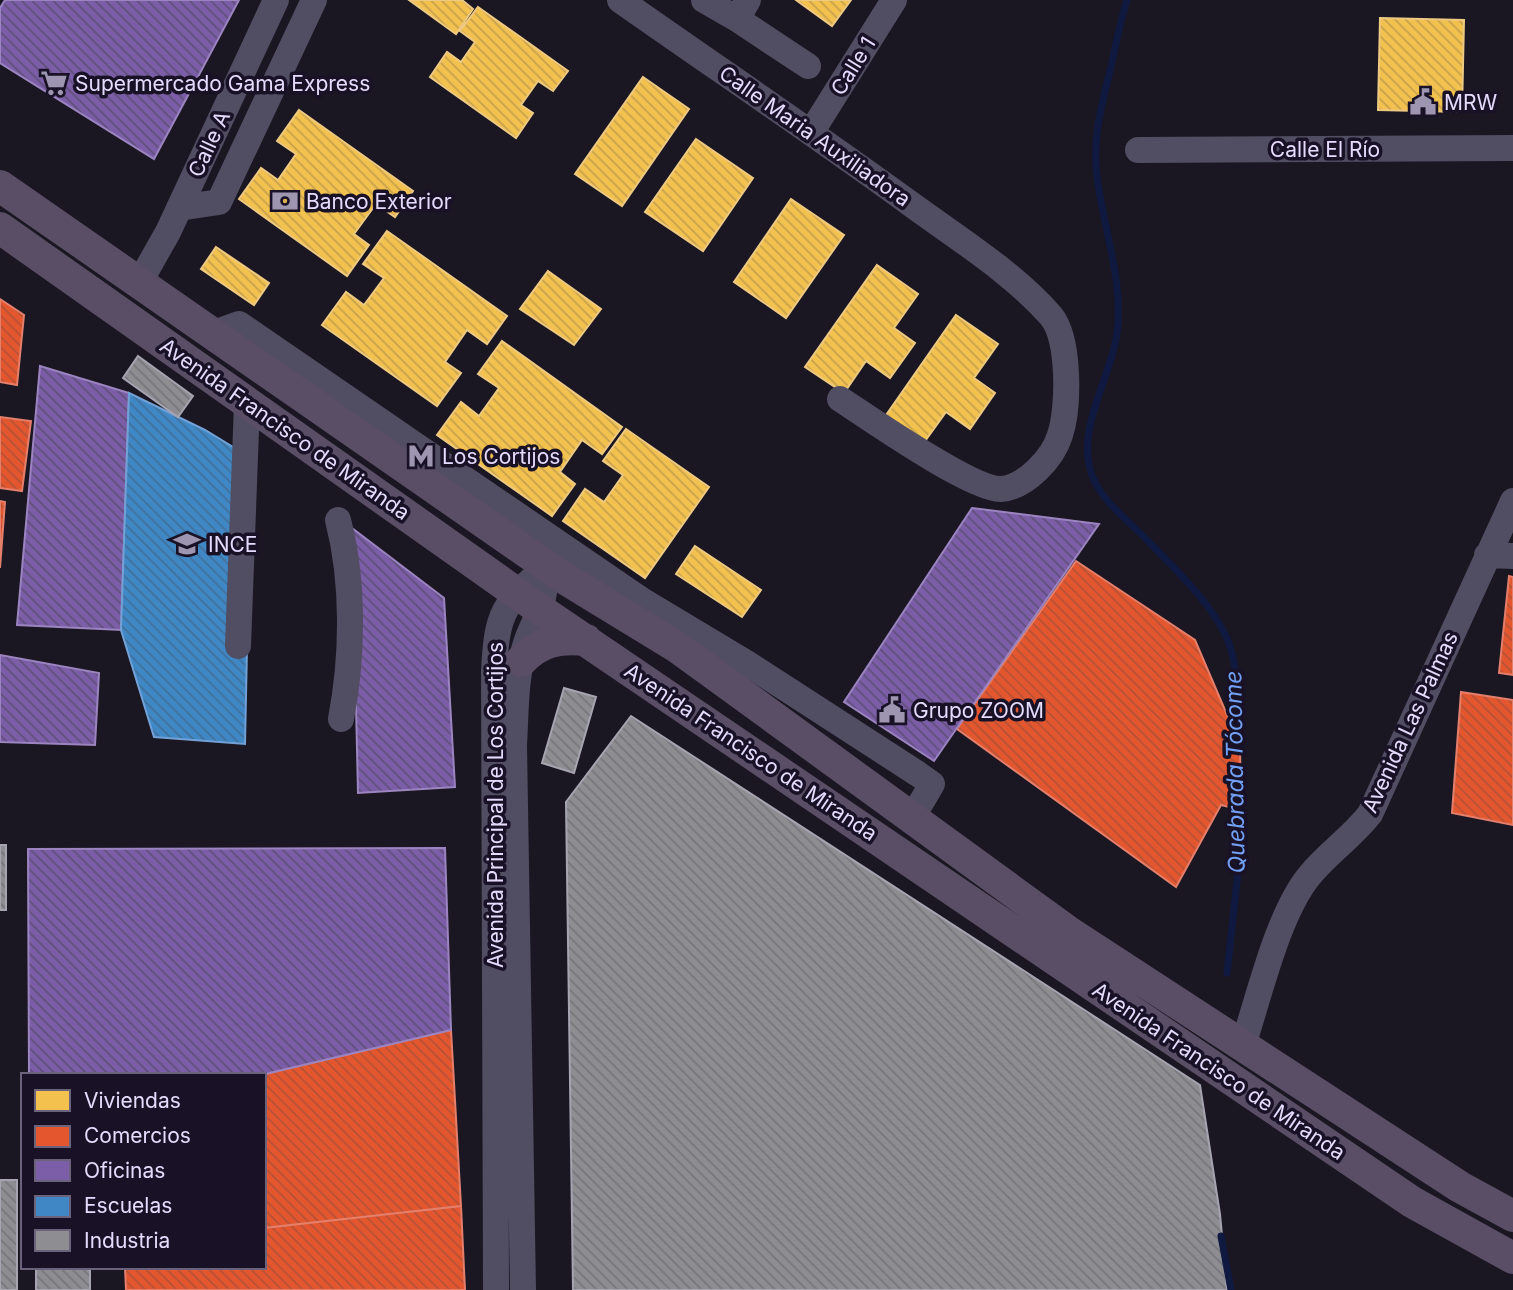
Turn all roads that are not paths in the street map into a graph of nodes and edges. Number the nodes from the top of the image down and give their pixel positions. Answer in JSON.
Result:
{"nodes":[{"id":1,"x":276,"y":0,"type":"edge"},
{"id":2,"x":314,"y":0,"type":"edge"},
{"id":3,"x":620,"y":0,"type":"edge"},
{"id":4,"x":704,"y":0,"type":"edge"},
{"id":5,"x":894,"y":0,"type":"edge"},
{"id":6,"x":742,"y":10,"type":"edge"},
{"id":7,"x":808,"y":66,"type":"dead end"},
{"id":8,"x":812,"y":131,"type":"junction"},
{"id":9,"x":1513,"y":148,"type":"edge"},
{"id":10,"x":1138,"y":150,"type":"dead end"},
{"id":11,"x":0,"y":187,"type":"edge"},
{"id":12,"x":179,"y":208,"type":"junction"},
{"id":13,"x":0,"y":228,"type":"edge"},
{"id":14,"x":138,"y":285,"type":"junction"},
{"id":15,"x":226,"y":329,"type":"junction"},
{"id":16,"x":840,"y":399,"type":"dead end"},
{"id":17,"x":247,"y":403,"type":"junction"},
{"id":18,"x":405,"y":438,"type":"junction"},
{"id":19,"x":368,"y":440,"type":"junction"},
{"id":20,"x":1513,"y":500,"type":"edge"},
{"id":21,"x":514,"y":513,"type":"junction"},
{"id":22,"x":338,"y":520,"type":"dead end"},
{"id":23,"x":1487,"y":555,"type":"junction"},
{"id":24,"x":1513,"y":556,"type":"edge"},
{"id":25,"x":548,"y":566,"type":"junction"},
{"id":26,"x":516,"y":593,"type":"junction"},
{"id":27,"x":628,"y":605,"type":"junction"},
{"id":28,"x":542,"y":611,"type":"junction"},
{"id":29,"x":586,"y":640,"type":"junction"},
{"id":30,"x":238,"y":646,"type":"dead end"},
{"id":31,"x":521,"y":662,"type":"junction"},
{"id":32,"x":341,"y":719,"type":"dead end"},
{"id":33,"x":1243,"y":1045,"type":"junction"},
{"id":34,"x":1513,"y":1216,"type":"edge"},
{"id":35,"x":1513,"y":1258,"type":"edge"},
{"id":36,"x":496,"y":1290,"type":"edge"},
{"id":37,"x":523,"y":1290,"type":"edge"}],
"edges":[{"from":1,"to":12,"type":"street","name":"Calle A"},
{"from":2,"to":12,"type":"street"},
{"from":3,"to":8,"type":"street","name":"Calle Maria Auxiliadora"},
{"from":4,"to":6,"type":"street"},
{"from":5,"to":8,"type":"street","name":"Calle 1"},
{"from":6,"to":7,"type":"street"},
{"from":8,"to":16,"type":"street","name":"Calle Maria Auxiliadora"},
{"from":9,"to":10,"type":"street","name":"Calle El Río"},
{"from":11,"to":14,"type":"main road","name":"Avenida Francisco de Miranda"},
{"from":12,"to":14,"type":"street","name":"Calle A"},
{"from":13,"to":17,"type":"main road","name":"Avenida Francisco de Miranda"},
{"from":14,"to":15,"type":"main road","name":"Avenida Francisco de Miranda"},
{"from":15,"to":18,"type":"street","name":"Avenida Francisco de Miranda"},
{"from":15,"to":19,"type":"main road","name":"Avenida Francisco de Miranda"},
{"from":17,"to":26,"type":"main road","name":"Avenida Francisco de Miranda"},
{"from":17,"to":30,"type":"street"},
{"from":18,"to":19,"type":"street","name":"Avenida Francisco de Miranda"},
{"from":18,"to":21,"type":"street","name":"Avenida Francisco de Miranda"},
{"from":19,"to":25,"type":"main road","name":"Avenida Francisco de Miranda"},
{"from":20,"to":23,"type":"street","name":"Avenida Las Palmas"},
{"from":21,"to":25,"type":"street"},
{"from":21,"to":27,"type":"street","name":"Avenida Francisco de Miranda"},
{"from":22,"to":32,"type":"street"},
{"from":23,"to":24,"type":"street"},
{"from":23,"to":33,"type":"street","name":"Avenida Las Palmas"},
{"from":25,"to":26,"type":"street","name":"Avenida Principal de Los Cortijos"},
{"from":25,"to":27,"type":"main road","name":"Avenida Francisco de Miranda"},
{"from":25,"to":28,"type":"street","name":"Avenida Principal de Los Cortijos"},
{"from":26,"to":28,"type":"main road","name":"Avenida Francisco de Miranda"},
{"from":26,"to":36,"type":"street","name":"Avenida Principal de Los Cortijos"},
{"from":27,"to":33,"type":"main road","name":"Avenida Francisco de Miranda"},
{"from":28,"to":29,"type":"main road","name":"Avenida Francisco de Miranda"},
{"from":28,"to":31,"type":"street","name":"Avenida Principal de Los Cortijos"},
{"from":29,"to":31,"type":"main road"},
{"from":29,"to":35,"type":"main road","name":"Avenida Francisco de Miranda"},
{"from":31,"to":37,"type":"street","name":"Avenida Principal de Los Cortijos"},
{"from":33,"to":34,"type":"main road","name":"Avenida Francisco de Miranda"}]}
